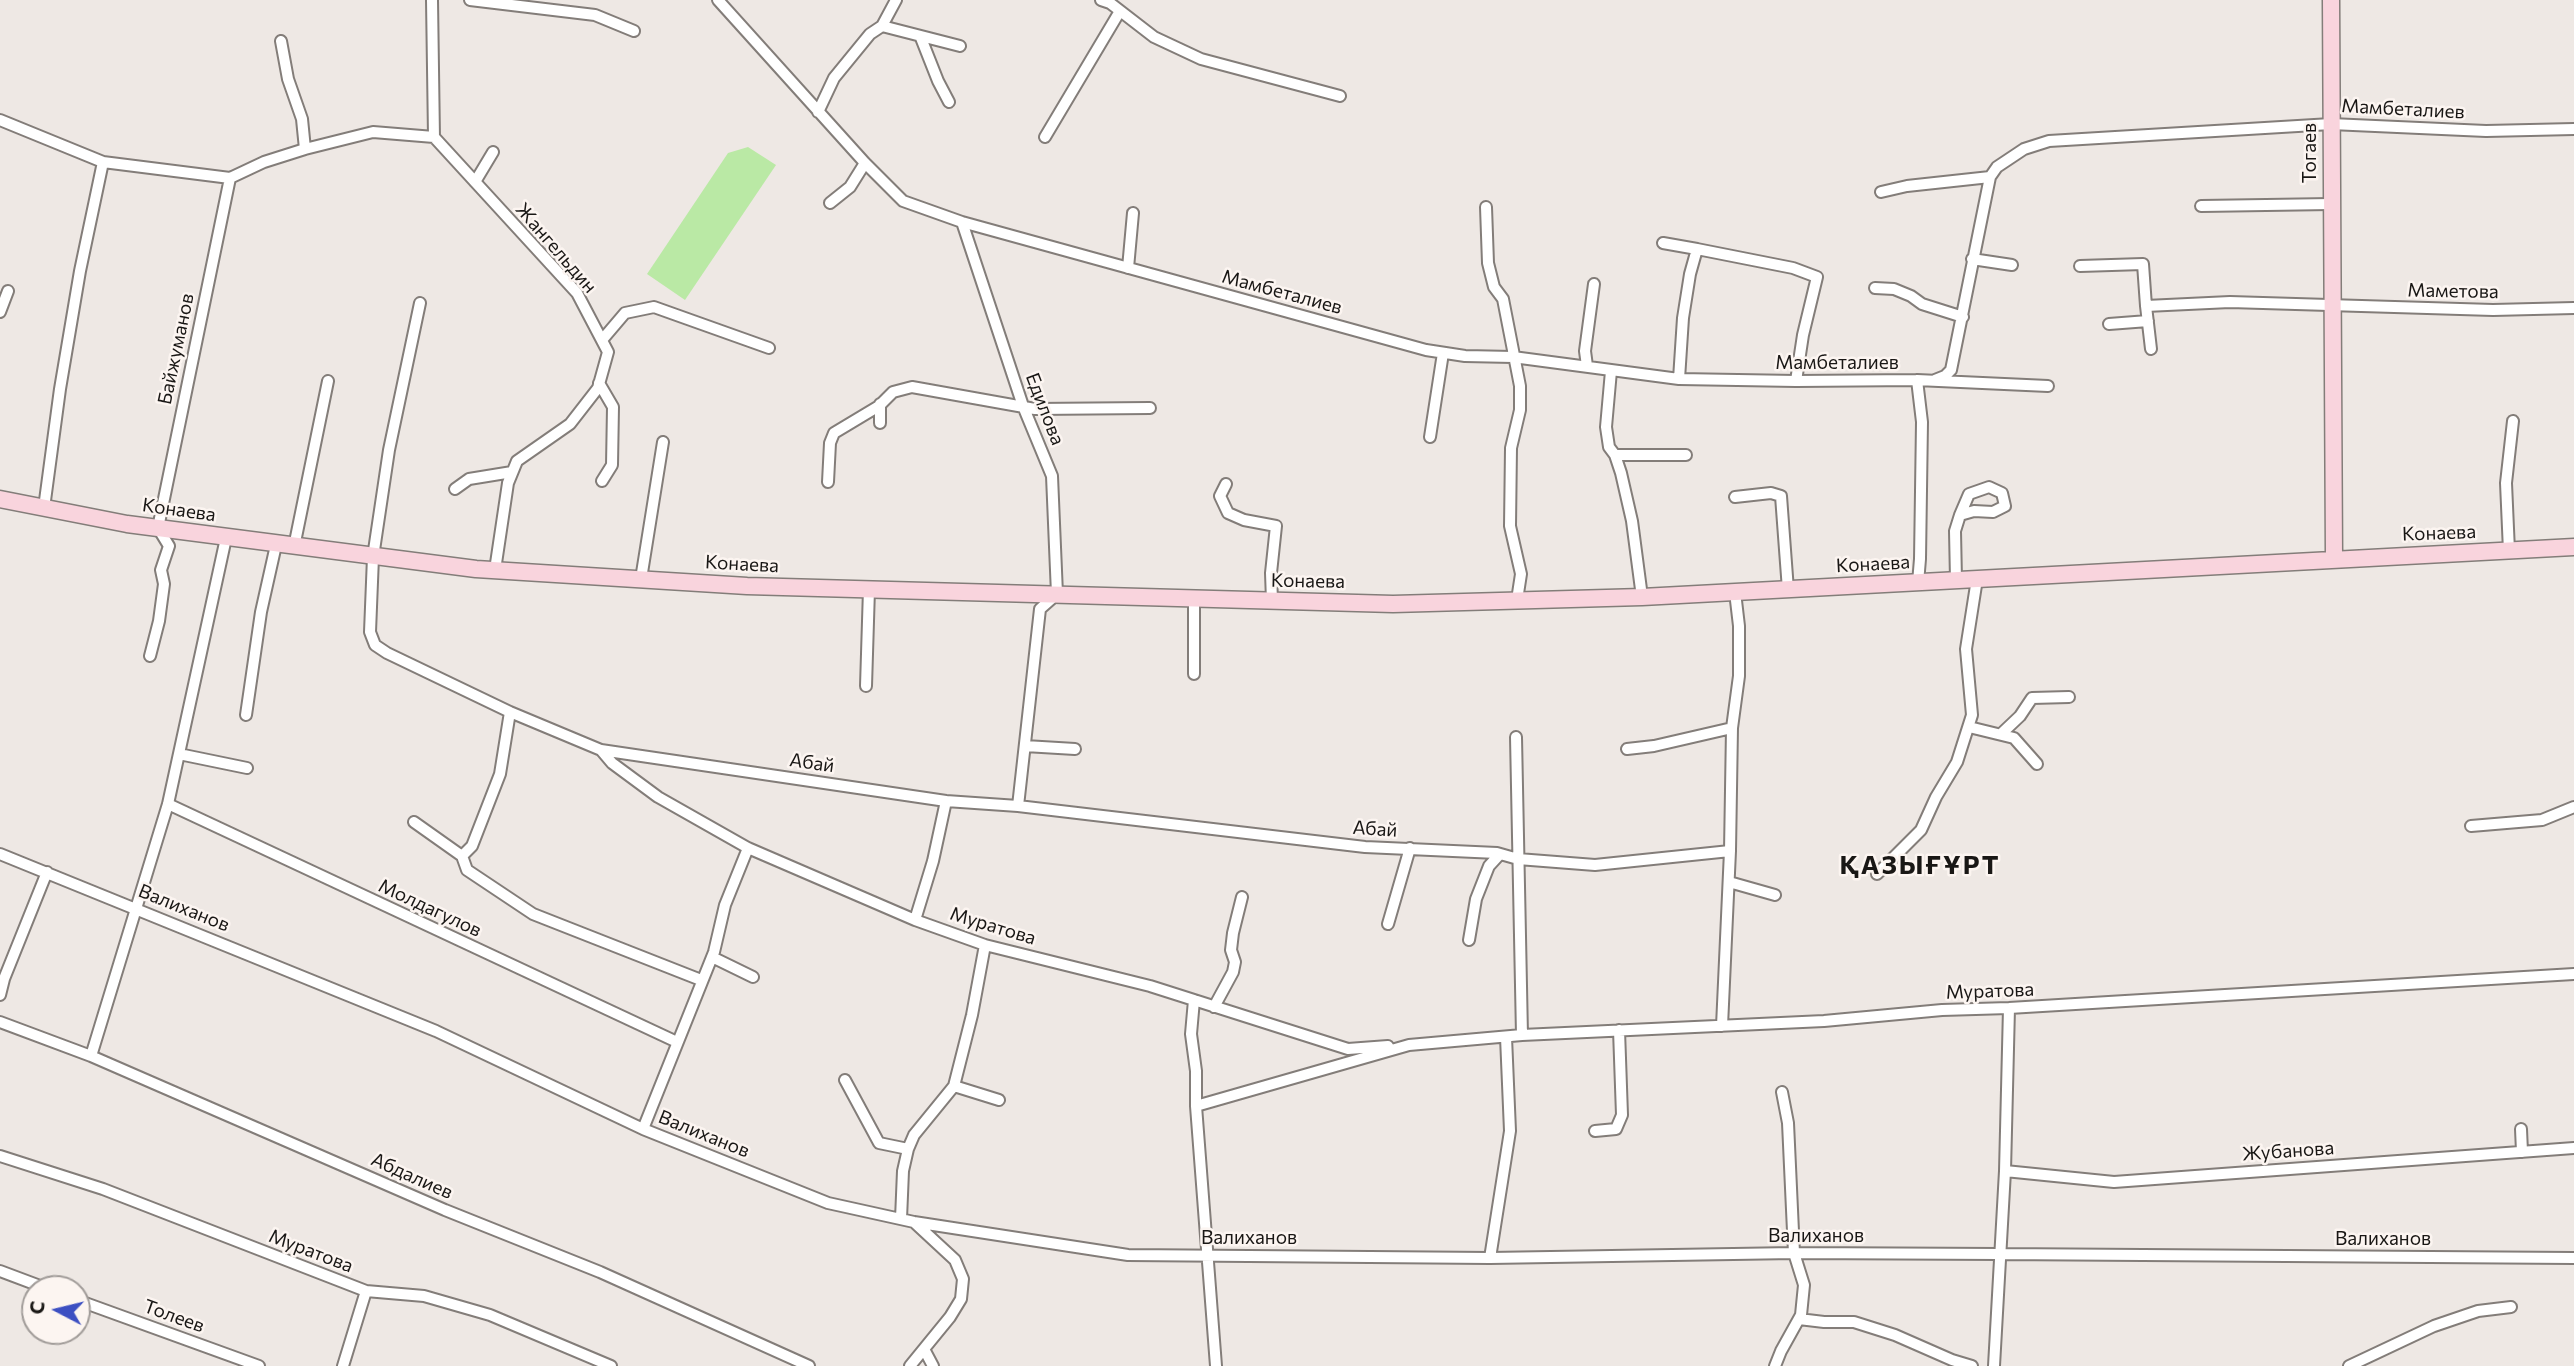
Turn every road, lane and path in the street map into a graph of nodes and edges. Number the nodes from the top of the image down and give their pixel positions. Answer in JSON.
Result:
{"nodes":[{"id":1,"x":432,"y":0,"type":"edge"},
{"id":2,"x":470,"y":0,"type":"edge"},
{"id":3,"x":718,"y":0,"type":"edge"},
{"id":4,"x":896,"y":0,"type":"edge"},
{"id":5,"x":1101,"y":0,"type":"edge"},
{"id":6,"x":2330,"y":0,"type":"edge"},
{"id":7,"x":1120,"y":11,"type":"junction"},
{"id":8,"x":882,"y":26,"type":"junction"},
{"id":9,"x":634,"y":31,"type":"dead end"},
{"id":10,"x":921,"y":38,"type":"junction"},
{"id":11,"x":281,"y":41,"type":"dead end"},
{"id":12,"x":960,"y":46,"type":"dead end"},
{"id":13,"x":1340,"y":96,"type":"dead end"},
{"id":14,"x":949,"y":102,"type":"dead end"},
{"id":15,"x":818,"y":112,"type":"junction"},
{"id":16,"x":0,"y":120,"type":"edge"},
{"id":17,"x":2331,"y":124,"type":"junction"},
{"id":18,"x":2574,"y":129,"type":"edge"},
{"id":19,"x":434,"y":137,"type":"junction"},
{"id":20,"x":1045,"y":137,"type":"dead end"},
{"id":21,"x":305,"y":149,"type":"junction"},
{"id":22,"x":493,"y":152,"type":"dead end"},
{"id":23,"x":103,"y":162,"type":"junction"},
{"id":24,"x":865,"y":163,"type":"junction"},
{"id":25,"x":1990,"y":177,"type":"junction"},
{"id":26,"x":230,"y":178,"type":"junction"},
{"id":27,"x":474,"y":181,"type":"junction"},
{"id":28,"x":1881,"y":192,"type":"dead end"},
{"id":29,"x":830,"y":203,"type":"dead end"},
{"id":30,"x":2331,"y":204,"type":"junction"},
{"id":31,"x":2201,"y":206,"type":"dead end"},
{"id":32,"x":1486,"y":207,"type":"dead end"},
{"id":33,"x":1133,"y":213,"type":"dead end"},
{"id":34,"x":962,"y":222,"type":"junction"},
{"id":35,"x":1663,"y":243,"type":"dead end"},
{"id":36,"x":1698,"y":249,"type":"junction"},
{"id":37,"x":1972,"y":259,"type":"junction"},
{"id":38,"x":2012,"y":265,"type":"dead end"},
{"id":39,"x":2080,"y":266,"type":"dead end"},
{"id":40,"x":1128,"y":268,"type":"junction"},
{"id":41,"x":1594,"y":284,"type":"dead end"},
{"id":42,"x":1875,"y":288,"type":"dead end"},
{"id":43,"x":8,"y":291,"type":"dead end"},
{"id":44,"x":420,"y":303,"type":"dead end"},
{"id":45,"x":2331,"y":305,"type":"junction"},
{"id":46,"x":2146,"y":306,"type":"junction"},
{"id":47,"x":2574,"y":308,"type":"edge"},
{"id":48,"x":0,"y":312,"type":"edge"},
{"id":49,"x":1963,"y":317,"type":"junction"},
{"id":50,"x":2148,"y":321,"type":"junction"},
{"id":51,"x":2109,"y":324,"type":"dead end"},
{"id":52,"x":602,"y":340,"type":"junction"},
{"id":53,"x":769,"y":348,"type":"dead end"},
{"id":54,"x":2151,"y":349,"type":"dead end"},
{"id":55,"x":1443,"y":353,"type":"junction"},
{"id":56,"x":1513,"y":357,"type":"junction"},
{"id":57,"x":1587,"y":366,"type":"junction"},
{"id":58,"x":1611,"y":371,"type":"junction"},
{"id":59,"x":1679,"y":379,"type":"junction"},
{"id":60,"x":1917,"y":380,"type":"junction"},
{"id":61,"x":328,"y":381,"type":"dead end"},
{"id":62,"x":1796,"y":381,"type":"junction"},
{"id":63,"x":1932,"y":381,"type":"junction"},
{"id":64,"x":599,"y":383,"type":"junction"},
{"id":65,"x":2048,"y":386,"type":"dead end"},
{"id":66,"x":880,"y":404,"type":"junction"},
{"id":67,"x":1023,"y":406,"type":"junction"},
{"id":68,"x":1150,"y":408,"type":"dead end"},
{"id":69,"x":2513,"y":421,"type":"dead end"},
{"id":70,"x":880,"y":423,"type":"dead end"},
{"id":71,"x":1430,"y":437,"type":"dead end"},
{"id":72,"x":663,"y":442,"type":"dead end"},
{"id":73,"x":1615,"y":455,"type":"junction"},
{"id":74,"x":1686,"y":455,"type":"dead end"},
{"id":75,"x":512,"y":472,"type":"junction"},
{"id":76,"x":602,"y":481,"type":"dead end"},
{"id":77,"x":828,"y":482,"type":"dead end"},
{"id":78,"x":1226,"y":484,"type":"dead end"},
{"id":79,"x":455,"y":489,"type":"dead end"},
{"id":80,"x":1735,"y":497,"type":"dead end"},
{"id":81,"x":0,"y":499,"type":"edge"},
{"id":82,"x":44,"y":508,"type":"junction"},
{"id":83,"x":1960,"y":514,"type":"dead end"},
{"id":84,"x":158,"y":528,"type":"junction"},
{"id":85,"x":226,"y":538,"type":"junction"},
{"id":86,"x":276,"y":545,"type":"junction"},
{"id":87,"x":294,"y":547,"type":"junction"},
{"id":88,"x":2574,"y":547,"type":"edge"},
{"id":89,"x":2509,"y":551,"type":"junction"},
{"id":90,"x":373,"y":557,"type":"junction"},
{"id":91,"x":2334,"y":558,"type":"junction"},
{"id":92,"x":495,"y":570,"type":"junction"},
{"id":93,"x":642,"y":579,"type":"junction"},
{"id":94,"x":1976,"y":579,"type":"junction"},
{"id":95,"x":1956,"y":580,"type":"junction"},
{"id":96,"x":1918,"y":583,"type":"junction"},
{"id":97,"x":869,"y":589,"type":"junction"},
{"id":98,"x":1788,"y":590,"type":"junction"},
{"id":99,"x":1735,"y":592,"type":"junction"},
{"id":100,"x":1057,"y":594,"type":"junction"},
{"id":101,"x":1642,"y":597,"type":"junction"},
{"id":102,"x":1194,"y":599,"type":"junction"},
{"id":103,"x":1517,"y":600,"type":"junction"},
{"id":104,"x":1272,"y":601,"type":"junction"},
{"id":105,"x":150,"y":656,"type":"dead end"},
{"id":106,"x":1194,"y":674,"type":"dead end"},
{"id":107,"x":866,"y":686,"type":"dead end"},
{"id":108,"x":2069,"y":698,"type":"dead end"},
{"id":109,"x":509,"y":712,"type":"junction"},
{"id":110,"x":246,"y":715,"type":"dead end"},
{"id":111,"x":1969,"y":727,"type":"junction"},
{"id":112,"x":1732,"y":728,"type":"junction"},
{"id":113,"x":2001,"y":734,"type":"junction"},
{"id":114,"x":1516,"y":737,"type":"dead end"},
{"id":115,"x":1025,"y":746,"type":"junction"},
{"id":116,"x":1075,"y":749,"type":"dead end"},
{"id":117,"x":1627,"y":749,"type":"dead end"},
{"id":118,"x":601,"y":750,"type":"junction"},
{"id":119,"x":178,"y":754,"type":"junction"},
{"id":120,"x":2037,"y":764,"type":"dead end"},
{"id":121,"x":247,"y":768,"type":"dead end"},
{"id":122,"x":946,"y":801,"type":"junction"},
{"id":123,"x":168,"y":804,"type":"junction"},
{"id":124,"x":1018,"y":806,"type":"junction"},
{"id":125,"x":2574,"y":807,"type":"edge"},
{"id":126,"x":414,"y":822,"type":"dead end"},
{"id":127,"x":2472,"y":826,"type":"dead end"},
{"id":128,"x":748,"y":848,"type":"junction"},
{"id":129,"x":1410,"y":848,"type":"junction"},
{"id":130,"x":1730,"y":851,"type":"junction"},
{"id":131,"x":0,"y":854,"type":"edge"},
{"id":132,"x":1500,"y":854,"type":"junction"},
{"id":133,"x":462,"y":856,"type":"junction"},
{"id":134,"x":1518,"y":859,"type":"junction"},
{"id":135,"x":47,"y":872,"type":"junction"},
{"id":136,"x":1877,"y":874,"type":"dead end"},
{"id":137,"x":1729,"y":882,"type":"junction"},
{"id":138,"x":1775,"y":895,"type":"dead end"},
{"id":139,"x":1242,"y":897,"type":"dead end"},
{"id":140,"x":137,"y":908,"type":"junction"},
{"id":141,"x":915,"y":920,"type":"junction"},
{"id":142,"x":1388,"y":924,"type":"dead end"},
{"id":143,"x":1469,"y":940,"type":"dead end"},
{"id":144,"x":985,"y":945,"type":"junction"},
{"id":145,"x":712,"y":957,"type":"junction"},
{"id":146,"x":2574,"y":974,"type":"edge"},
{"id":147,"x":753,"y":977,"type":"dead end"},
{"id":148,"x":701,"y":980,"type":"junction"},
{"id":149,"x":0,"y":995,"type":"edge"},
{"id":150,"x":1194,"y":1000,"type":"junction"},
{"id":151,"x":1213,"y":1007,"type":"junction"},
{"id":152,"x":2009,"y":1008,"type":"junction"},
{"id":153,"x":0,"y":1022,"type":"edge"},
{"id":154,"x":1722,"y":1026,"type":"junction"},
{"id":155,"x":1619,"y":1030,"type":"junction"},
{"id":156,"x":1522,"y":1035,"type":"junction"},
{"id":157,"x":1506,"y":1037,"type":"junction"},
{"id":158,"x":677,"y":1042,"type":"junction"},
{"id":159,"x":1409,"y":1045,"type":"junction"},
{"id":160,"x":91,"y":1056,"type":"junction"},
{"id":161,"x":845,"y":1080,"type":"dead end"},
{"id":162,"x":954,"y":1086,"type":"junction"},
{"id":163,"x":1782,"y":1091,"type":"dead end"},
{"id":164,"x":999,"y":1100,"type":"dead end"},
{"id":165,"x":1196,"y":1106,"type":"junction"},
{"id":166,"x":643,"y":1129,"type":"junction"},
{"id":167,"x":2521,"y":1129,"type":"dead end"},
{"id":168,"x":1595,"y":1132,"type":"dead end"},
{"id":169,"x":2574,"y":1148,"type":"edge"},
{"id":170,"x":908,"y":1149,"type":"junction"},
{"id":171,"x":2522,"y":1152,"type":"junction"},
{"id":172,"x":0,"y":1156,"type":"edge"},
{"id":173,"x":2005,"y":1171,"type":"junction"},
{"id":174,"x":901,"y":1219,"type":"junction"},
{"id":175,"x":914,"y":1222,"type":"junction"},
{"id":176,"x":1794,"y":1253,"type":"junction"},
{"id":177,"x":1999,"y":1254,"type":"junction"},
{"id":178,"x":1207,"y":1255,"type":"junction"},
{"id":179,"x":1490,"y":1258,"type":"junction"},
{"id":180,"x":2574,"y":1258,"type":"edge"},
{"id":181,"x":0,"y":1272,"type":"edge"},
{"id":182,"x":21,"y":1279,"type":"edge"},
{"id":183,"x":366,"y":1292,"type":"junction"},
{"id":184,"x":91,"y":1305,"type":"edge"},
{"id":185,"x":2511,"y":1307,"type":"dead end"},
{"id":186,"x":1799,"y":1319,"type":"junction"},
{"id":187,"x":924,"y":1349,"type":"junction"},
{"id":188,"x":259,"y":1366,"type":"edge"},
{"id":189,"x":342,"y":1366,"type":"edge"},
{"id":190,"x":611,"y":1366,"type":"edge"},
{"id":191,"x":809,"y":1366,"type":"edge"},
{"id":192,"x":910,"y":1366,"type":"edge"},
{"id":193,"x":933,"y":1366,"type":"edge"},
{"id":194,"x":1216,"y":1366,"type":"edge"},
{"id":195,"x":1775,"y":1366,"type":"edge"},
{"id":196,"x":1972,"y":1366,"type":"edge"},
{"id":197,"x":1994,"y":1366,"type":"edge"},
{"id":198,"x":2349,"y":1366,"type":"edge"}],
"edges":[{"from":1,"to":19,"type":"street"},
{"from":2,"to":9,"type":"street"},
{"from":3,"to":15,"type":"street","name":"Мамбеталиев"},
{"from":4,"to":8,"type":"street"},
{"from":5,"to":7,"type":"street"},
{"from":6,"to":17,"type":"main road","name":"Тогаев"},
{"from":7,"to":13,"type":"street"},
{"from":7,"to":20,"type":"street"},
{"from":8,"to":10,"type":"street"},
{"from":8,"to":15,"type":"street"},
{"from":10,"to":12,"type":"street"},
{"from":10,"to":14,"type":"street"},
{"from":11,"to":21,"type":"street"},
{"from":15,"to":24,"type":"street","name":"Мамбеталиев"},
{"from":16,"to":23,"type":"street"},
{"from":17,"to":18,"type":"street","name":"Мамбеталиев"},
{"from":17,"to":25,"type":"street","name":"Мамбеталиев"},
{"from":17,"to":30,"type":"main road","name":"Тогаев"},
{"from":19,"to":21,"type":"street"},
{"from":19,"to":27,"type":"street","name":"Жангельдин"},
{"from":21,"to":26,"type":"street"},
{"from":22,"to":27,"type":"street"},
{"from":23,"to":26,"type":"street"},
{"from":23,"to":82,"type":"street"},
{"from":24,"to":29,"type":"street"},
{"from":24,"to":34,"type":"street","name":"Мамбеталиев"},
{"from":25,"to":28,"type":"street"},
{"from":25,"to":37,"type":"street"},
{"from":26,"to":84,"type":"street","name":"Байжуманов"},
{"from":27,"to":52,"type":"street","name":"Жангельдин"},
{"from":30,"to":31,"type":"street"},
{"from":30,"to":45,"type":"main road","name":"Тогаев"},
{"from":32,"to":56,"type":"street"},
{"from":33,"to":40,"type":"street"},
{"from":34,"to":40,"type":"street","name":"Мамбеталиев"},
{"from":34,"to":67,"type":"street","name":"Едилова"},
{"from":35,"to":36,"type":"street"},
{"from":36,"to":59,"type":"street"},
{"from":36,"to":62,"type":"street"},
{"from":37,"to":38,"type":"street"},
{"from":37,"to":49,"type":"street"},
{"from":39,"to":46,"type":"street"},
{"from":40,"to":55,"type":"street","name":"Мамбеталиев"},
{"from":41,"to":57,"type":"street"},
{"from":42,"to":49,"type":"street"},
{"from":43,"to":48,"type":"street"},
{"from":44,"to":90,"type":"street"},
{"from":45,"to":46,"type":"street"},
{"from":45,"to":47,"type":"street","name":"Маметова"},
{"from":45,"to":91,"type":"main road","name":"Тогаев"},
{"from":46,"to":50,"type":"street"},
{"from":49,"to":63,"type":"street"},
{"from":50,"to":51,"type":"street"},
{"from":50,"to":54,"type":"street"},
{"from":52,"to":53,"type":"street"},
{"from":52,"to":64,"type":"street","name":"Жангельдин"},
{"from":55,"to":56,"type":"street","name":"Мамбеталиев"},
{"from":55,"to":71,"type":"street"},
{"from":56,"to":57,"type":"street","name":"Мамбеталиев"},
{"from":56,"to":103,"type":"street"},
{"from":57,"to":58,"type":"street","name":"Мамбеталиев"},
{"from":58,"to":59,"type":"street","name":"Мамбеталиев"},
{"from":58,"to":73,"type":"street"},
{"from":59,"to":62,"type":"street","name":"Мамбеталиев"},
{"from":60,"to":62,"type":"street","name":"Мамбеталиев"},
{"from":60,"to":63,"type":"street","name":"Мамбеталиев"},
{"from":60,"to":96,"type":"street"},
{"from":61,"to":87,"type":"street"},
{"from":63,"to":65,"type":"street","name":"Мамбеталиев"},
{"from":64,"to":75,"type":"street","name":"Жангельдин"},
{"from":64,"to":76,"type":"street"},
{"from":66,"to":67,"type":"street"},
{"from":66,"to":70,"type":"street"},
{"from":66,"to":77,"type":"street"},
{"from":67,"to":68,"type":"street"},
{"from":67,"to":100,"type":"street","name":"Едилова"},
{"from":69,"to":89,"type":"street"},
{"from":72,"to":93,"type":"street"},
{"from":73,"to":74,"type":"street"},
{"from":73,"to":101,"type":"street"},
{"from":75,"to":79,"type":"street"},
{"from":75,"to":92,"type":"street"},
{"from":78,"to":104,"type":"street"},
{"from":80,"to":98,"type":"street"},
{"from":81,"to":82,"type":"main road","name":"Конаева"},
{"from":82,"to":84,"type":"main road","name":"Конаева"},
{"from":83,"to":95,"type":"street"},
{"from":84,"to":85,"type":"main road","name":"Конаева"},
{"from":84,"to":105,"type":"street"},
{"from":85,"to":86,"type":"main road","name":"Конаева"},
{"from":85,"to":119,"type":"street"},
{"from":86,"to":87,"type":"main road","name":"Конаева"},
{"from":86,"to":110,"type":"street"},
{"from":87,"to":90,"type":"main road","name":"Конаева"},
{"from":88,"to":89,"type":"main road","name":"Конаева"},
{"from":89,"to":91,"type":"main road","name":"Конаева"},
{"from":90,"to":92,"type":"main road","name":"Конаева"},
{"from":90,"to":109,"type":"street"},
{"from":91,"to":94,"type":"main road","name":"Конаева"},
{"from":92,"to":93,"type":"main road","name":"Конаева"},
{"from":93,"to":97,"type":"main road","name":"Конаева"},
{"from":94,"to":95,"type":"main road","name":"Конаева"},
{"from":94,"to":111,"type":"street"},
{"from":95,"to":96,"type":"main road","name":"Конаева"},
{"from":96,"to":98,"type":"main road","name":"Конаева"},
{"from":97,"to":100,"type":"main road","name":"Конаева"},
{"from":97,"to":107,"type":"street"},
{"from":98,"to":99,"type":"main road","name":"Конаева"},
{"from":99,"to":101,"type":"main road","name":"Конаева"},
{"from":99,"to":112,"type":"street"},
{"from":100,"to":102,"type":"main road","name":"Конаева"},
{"from":100,"to":115,"type":"street"},
{"from":101,"to":103,"type":"main road","name":"Конаева"},
{"from":102,"to":104,"type":"main road","name":"Конаева"},
{"from":102,"to":106,"type":"street"},
{"from":103,"to":104,"type":"main road","name":"Конаева"},
{"from":108,"to":113,"type":"street"},
{"from":109,"to":118,"type":"street"},
{"from":109,"to":133,"type":"street"},
{"from":111,"to":113,"type":"street"},
{"from":111,"to":136,"type":"street"},
{"from":112,"to":117,"type":"street"},
{"from":112,"to":130,"type":"street"},
{"from":113,"to":120,"type":"street"},
{"from":114,"to":134,"type":"street"},
{"from":115,"to":116,"type":"street"},
{"from":115,"to":124,"type":"street"},
{"from":118,"to":122,"type":"street","name":"Абай"},
{"from":118,"to":128,"type":"street","name":"Муратова"},
{"from":119,"to":121,"type":"street"},
{"from":119,"to":123,"type":"street"},
{"from":122,"to":124,"type":"street","name":"Абай"},
{"from":122,"to":141,"type":"street"},
{"from":123,"to":140,"type":"street"},
{"from":123,"to":158,"type":"street","name":"Молдагулов"},
{"from":124,"to":129,"type":"street","name":"Абай"},
{"from":125,"to":127,"type":"street"},
{"from":126,"to":133,"type":"street"},
{"from":128,"to":141,"type":"street","name":"Муратова"},
{"from":128,"to":145,"type":"street"},
{"from":129,"to":132,"type":"street","name":"Абай"},
{"from":129,"to":142,"type":"street"},
{"from":130,"to":134,"type":"street","name":"Абай"},
{"from":130,"to":137,"type":"street"},
{"from":131,"to":135,"type":"street","name":"Валиханов"},
{"from":132,"to":134,"type":"street","name":"Абай"},
{"from":132,"to":143,"type":"street"},
{"from":133,"to":148,"type":"street"},
{"from":134,"to":156,"type":"street"},
{"from":135,"to":140,"type":"street","name":"Валиханов"},
{"from":135,"to":149,"type":"street"},
{"from":137,"to":138,"type":"street"},
{"from":137,"to":154,"type":"street"},
{"from":139,"to":151,"type":"street"},
{"from":140,"to":160,"type":"street"},
{"from":140,"to":166,"type":"street","name":"Валиханов"},
{"from":141,"to":144,"type":"street","name":"Муратова"},
{"from":144,"to":150,"type":"street","name":"Муратова"},
{"from":144,"to":162,"type":"street"},
{"from":145,"to":147,"type":"street"},
{"from":145,"to":148,"type":"street"},
{"from":146,"to":152,"type":"street","name":"Муратова"},
{"from":148,"to":158,"type":"street"},
{"from":150,"to":151,"type":"street","name":"Муратова"},
{"from":150,"to":165,"type":"street"},
{"from":151,"to":159,"type":"street","name":"Муратова"},
{"from":152,"to":154,"type":"street","name":"Муратова"},
{"from":152,"to":173,"type":"street"},
{"from":153,"to":160,"type":"street","name":"Абдалиев"},
{"from":154,"to":155,"type":"street","name":"Муратова"},
{"from":155,"to":156,"type":"street","name":"Муратова"},
{"from":155,"to":168,"type":"street"},
{"from":156,"to":157,"type":"street","name":"Муратова"},
{"from":157,"to":159,"type":"street","name":"Муратова"},
{"from":157,"to":179,"type":"street"},
{"from":158,"to":166,"type":"street"},
{"from":159,"to":165,"type":"street","name":"Муратова"},
{"from":160,"to":191,"type":"street","name":"Абдалиев"},
{"from":161,"to":170,"type":"street"},
{"from":162,"to":164,"type":"street"},
{"from":162,"to":170,"type":"street"},
{"from":163,"to":176,"type":"street"},
{"from":165,"to":178,"type":"street"},
{"from":166,"to":174,"type":"street","name":"Валиханов"},
{"from":167,"to":171,"type":"street"},
{"from":169,"to":171,"type":"street","name":"Жубанова"},
{"from":170,"to":174,"type":"street"},
{"from":171,"to":173,"type":"street","name":"Жубанова"},
{"from":172,"to":183,"type":"street","name":"Муратова"},
{"from":173,"to":177,"type":"street"},
{"from":174,"to":175,"type":"street","name":"Валиханов"},
{"from":175,"to":178,"type":"street","name":"Валиханов"},
{"from":175,"to":187,"type":"street"},
{"from":176,"to":177,"type":"street","name":"Валиханов"},
{"from":176,"to":179,"type":"street","name":"Валиханов"},
{"from":176,"to":186,"type":"street"},
{"from":177,"to":180,"type":"street","name":"Валиханов"},
{"from":177,"to":197,"type":"street"},
{"from":178,"to":179,"type":"street","name":"Валиханов"},
{"from":178,"to":194,"type":"street"},
{"from":181,"to":182,"type":"street"},
{"from":183,"to":189,"type":"street"},
{"from":183,"to":190,"type":"street","name":"Муратова"},
{"from":184,"to":188,"type":"street","name":"Толеев"},
{"from":185,"to":198,"type":"street"},
{"from":186,"to":195,"type":"street"},
{"from":186,"to":196,"type":"street"},
{"from":187,"to":192,"type":"street"},
{"from":187,"to":193,"type":"street"}]}
